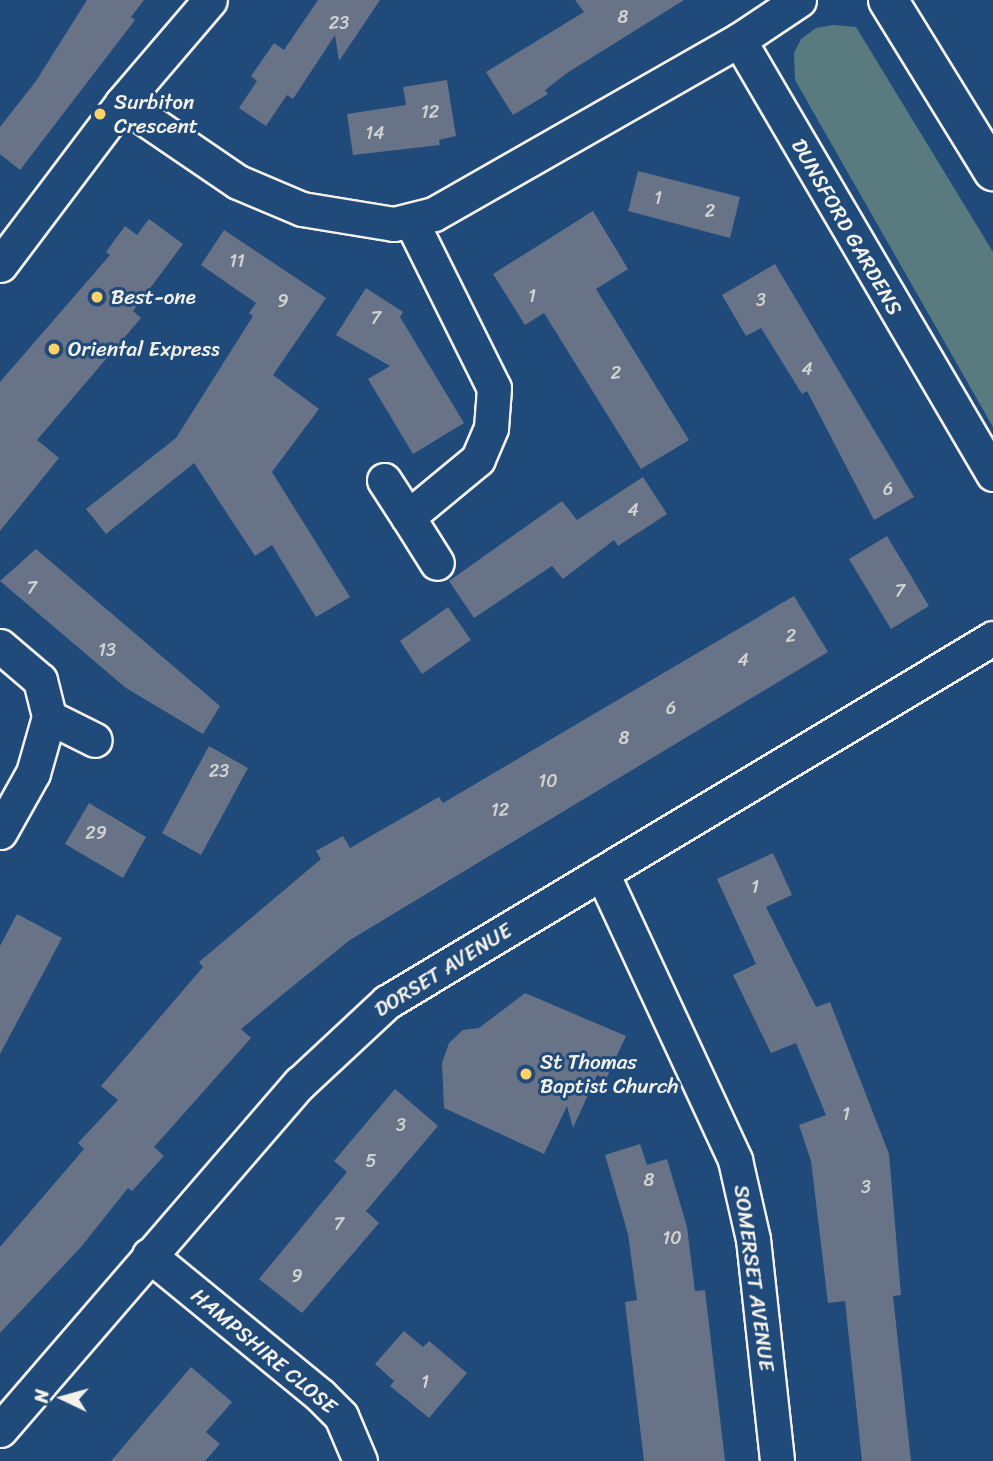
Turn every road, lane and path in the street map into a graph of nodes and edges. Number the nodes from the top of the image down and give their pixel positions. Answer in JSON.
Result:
{"nodes":[{"id":1,"x":210,"y":0,"type":"edge"},
{"id":2,"x":799,"y":0,"type":"edge"},
{"id":3,"x":888,"y":0,"type":"edge"},
{"id":4,"x":739,"y":40,"type":"junction"},
{"id":5,"x":122,"y":103,"type":"junction"},
{"id":6,"x":993,"y":171,"type":"edge"},
{"id":7,"x":411,"y":221,"type":"junction"},
{"id":8,"x":0,"y":265,"type":"edge"},
{"id":9,"x":993,"y":474,"type":"edge"},
{"id":10,"x":384,"y":480,"type":"dead end"},
{"id":11,"x":408,"y":517,"type":"junction"},
{"id":12,"x":436,"y":564,"type":"dead end"},
{"id":13,"x":993,"y":638,"type":"edge"},
{"id":14,"x":0,"y":646,"type":"edge"},
{"id":15,"x":49,"y":717,"type":"junction"},
{"id":16,"x":95,"y":740,"type":"dead end"},
{"id":17,"x":0,"y":832,"type":"edge"},
{"id":18,"x":602,"y":873,"type":"junction"},
{"id":19,"x":149,"y":1255,"type":"junction"},
{"id":20,"x":0,"y":1430,"type":"edge"},
{"id":21,"x":360,"y":1461,"type":"edge"},
{"id":22,"x":777,"y":1461,"type":"edge"}],
"edges":[{"from":1,"to":5,"type":"street"},
{"from":2,"to":4,"type":"street"},
{"from":3,"to":6,"type":"main road"},
{"from":4,"to":7,"type":"street"},
{"from":4,"to":9,"type":"street","name":"DUNSFORD GARDENS"},
{"from":5,"to":7,"type":"street"},
{"from":5,"to":8,"type":"street"},
{"from":7,"to":11,"type":"street"},
{"from":10,"to":11,"type":"street"},
{"from":11,"to":12,"type":"street"},
{"from":13,"to":18,"type":"street","name":"DORSET AVENUE"},
{"from":14,"to":15,"type":"street"},
{"from":15,"to":16,"type":"street"},
{"from":15,"to":17,"type":"street"},
{"from":18,"to":19,"type":"street","name":"DORSET AVENUE"},
{"from":18,"to":22,"type":"street","name":"SOMERSET AVENUE"},
{"from":19,"to":20,"type":"street","name":"DORSET AVENUE"},
{"from":19,"to":21,"type":"street","name":"HAMPSHIRE CLOSE"}]}
